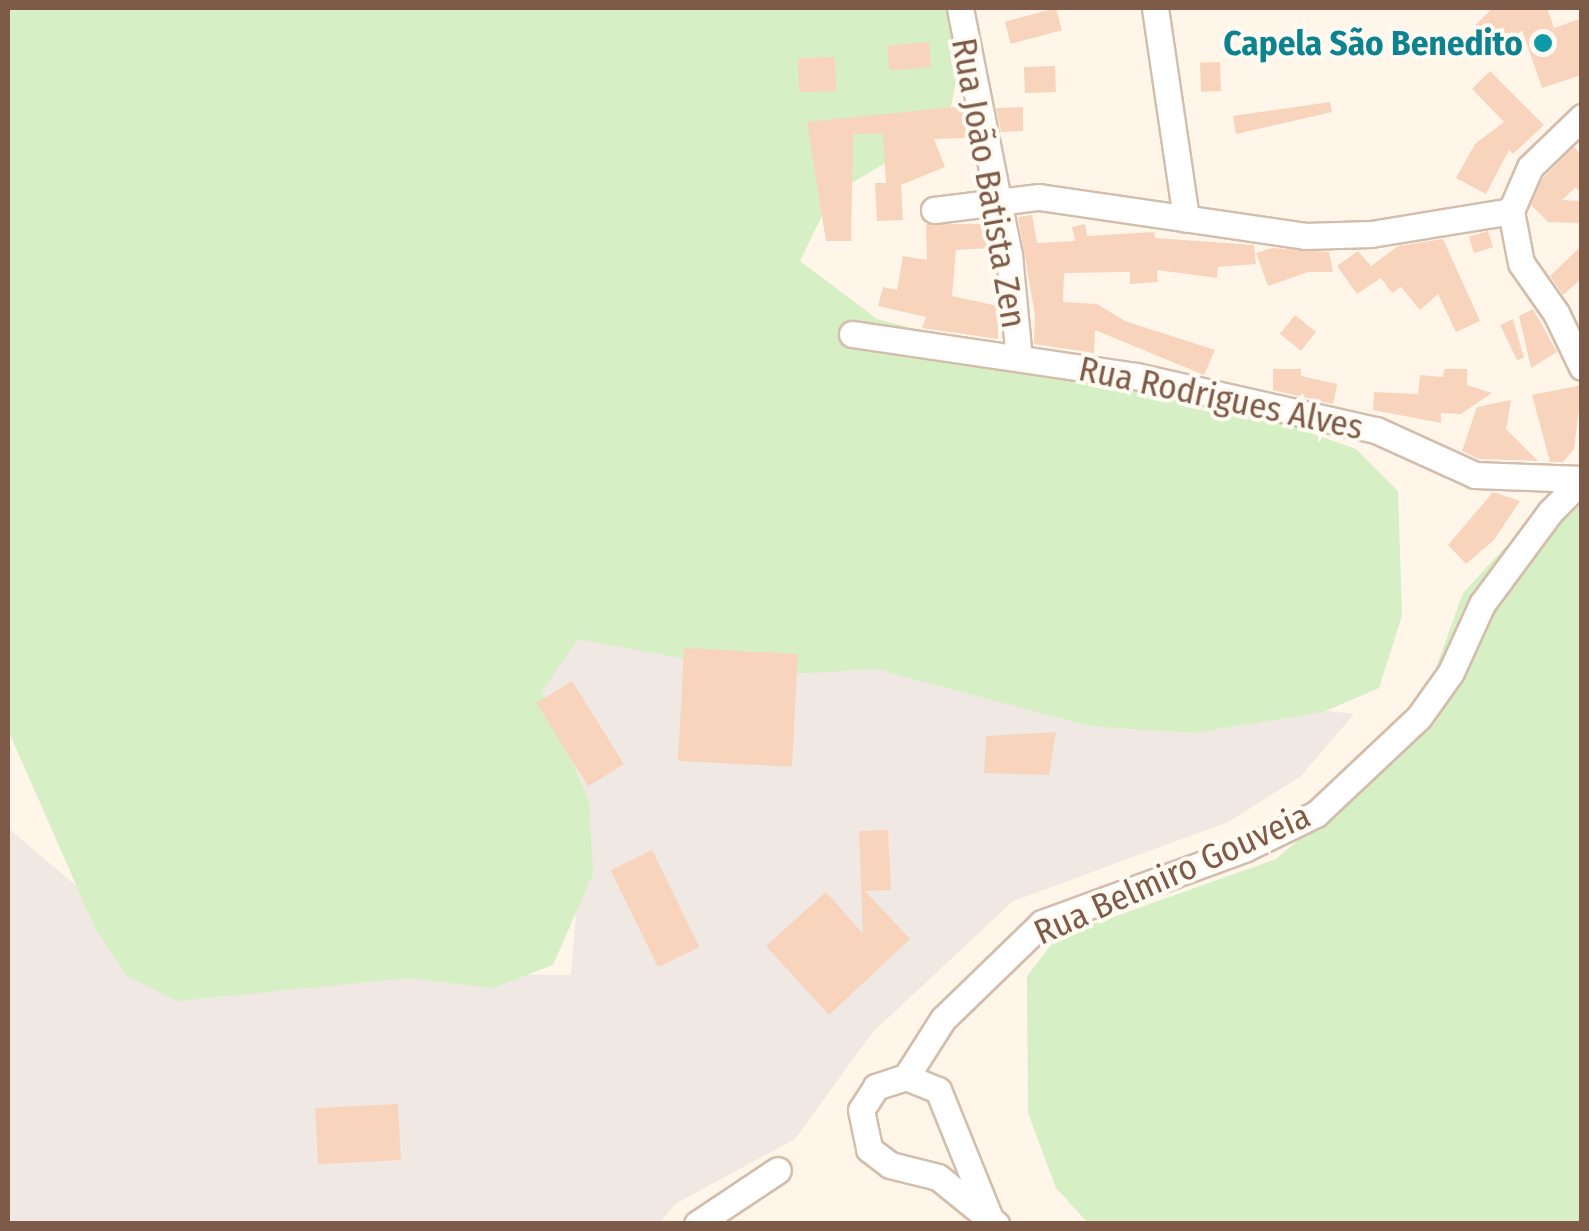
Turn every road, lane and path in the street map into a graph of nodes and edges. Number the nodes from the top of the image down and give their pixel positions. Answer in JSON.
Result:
{"nodes":[{"id":1,"x":960,"y":8,"type":"edge"},
{"id":2,"x":1155,"y":8,"type":"edge"},
{"id":3,"x":1582,"y":117,"type":"edge"},
{"id":4,"x":998,"y":200,"type":"junction"},
{"id":5,"x":934,"y":210,"type":"dead end"},
{"id":6,"x":1512,"y":210,"type":"junction"},
{"id":7,"x":1186,"y":219,"type":"junction"},
{"id":8,"x":852,"y":334,"type":"dead end"},
{"id":9,"x":1019,"y":358,"type":"junction"},
{"id":10,"x":1582,"y":366,"type":"edge"},
{"id":11,"x":1582,"y":480,"type":"edge"},
{"id":12,"x":906,"y":1076,"type":"junction"},
{"id":13,"x":951,"y":1114,"type":"junction"},
{"id":14,"x":904,"y":1168,"type":"junction"},
{"id":15,"x":778,"y":1170,"type":"dead end"},
{"id":16,"x":992,"y":1220,"type":"edge"},
{"id":17,"x":697,"y":1224,"type":"edge"}],
"edges":[{"from":1,"to":4,"type":"street","name":"Rua João Batista Zen"},
{"from":2,"to":7,"type":"street"},
{"from":3,"to":6,"type":"street"},
{"from":4,"to":5,"type":"street"},
{"from":4,"to":7,"type":"street"},
{"from":4,"to":9,"type":"street","name":"Rua João Batista Zen"},
{"from":6,"to":7,"type":"street"},
{"from":6,"to":10,"type":"street"},
{"from":8,"to":9,"type":"street","name":"Rua Rodrigues Alves"},
{"from":9,"to":11,"type":"street","name":"Rua Rodrigues Alves"},
{"from":11,"to":12,"type":"street","name":"Rua Belmiro Gouveia"},
{"from":12,"to":13,"type":"street"},
{"from":12,"to":14,"type":"street"},
{"from":13,"to":14,"type":"street"},
{"from":13,"to":16,"type":"street"},
{"from":14,"to":16,"type":"street"},
{"from":15,"to":17,"type":"street"}]}
